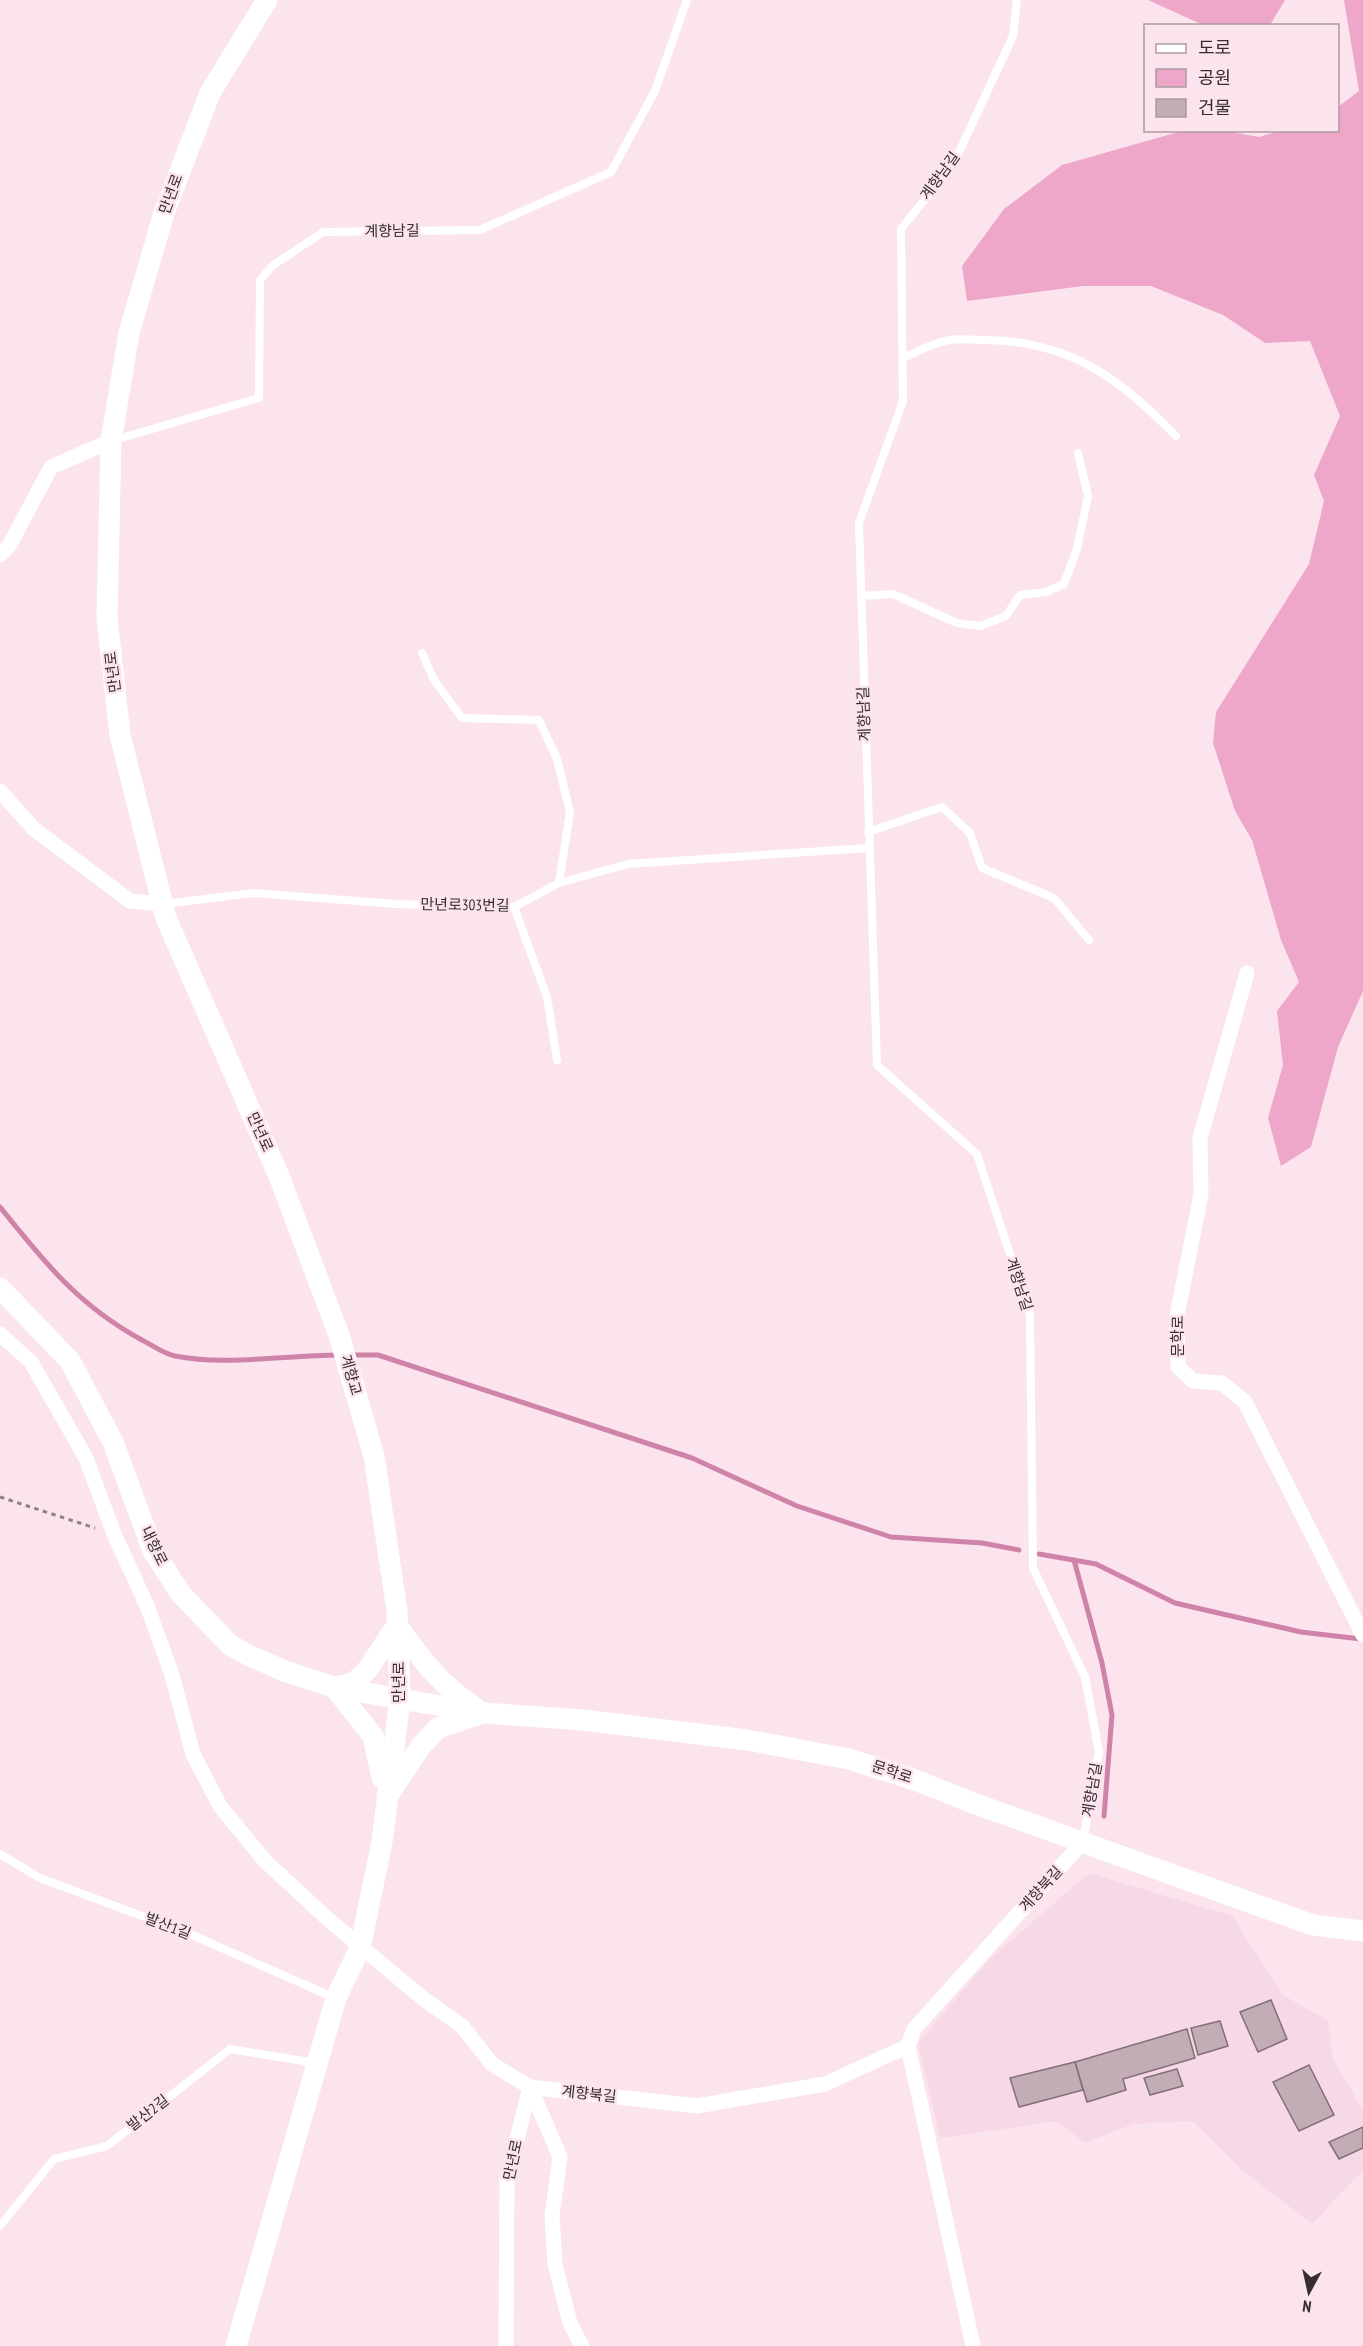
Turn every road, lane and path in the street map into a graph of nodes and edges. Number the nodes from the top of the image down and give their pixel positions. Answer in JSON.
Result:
{"nodes":[{"id":1,"x":267,"y":0,"type":"edge"},
{"id":2,"x":687,"y":0,"type":"edge"},
{"id":3,"x":1017,"y":0,"type":"edge"},
{"id":4,"x":903,"y":358,"type":"junction"},
{"id":5,"x":1176,"y":436,"type":"dead end"},
{"id":6,"x":111,"y":441,"type":"junction"},
{"id":7,"x":1078,"y":453,"type":"dead end"},
{"id":8,"x":0,"y":555,"type":"edge"},
{"id":9,"x":861,"y":596,"type":"junction"},
{"id":10,"x":422,"y":653,"type":"dead end"},
{"id":11,"x":0,"y":791,"type":"edge"},
{"id":12,"x":868,"y":832,"type":"junction"},
{"id":13,"x":868,"y":848,"type":"junction"},
{"id":14,"x":559,"y":883,"type":"junction"},
{"id":15,"x":163,"y":904,"type":"junction"},
{"id":16,"x":514,"y":907,"type":"junction"},
{"id":17,"x":1089,"y":940,"type":"dead end"},
{"id":18,"x":1247,"y":973,"type":"dead end"},
{"id":19,"x":557,"y":1060,"type":"dead end"},
{"id":20,"x":0,"y":1288,"type":"edge"},
{"id":21,"x":0,"y":1334,"type":"edge"},
{"id":22,"x":339,"y":1335,"type":"joint"},
{"id":23,"x":362,"y":1415,"type":"joint"},
{"id":24,"x":0,"y":1497,"type":"edge"},
{"id":25,"x":114,"y":1534,"type":"junction"},
{"id":26,"x":398,"y":1625,"type":"junction"},
{"id":27,"x":1360,"y":1629,"type":"edge"},
{"id":28,"x":334,"y":1687,"type":"junction"},
{"id":29,"x":400,"y":1699,"type":"junction"},
{"id":30,"x":484,"y":1713,"type":"junction"},
{"id":31,"x":385,"y":1800,"type":"junction"},
{"id":32,"x":1083,"y":1843,"type":"junction"},
{"id":33,"x":0,"y":1854,"type":"edge"},
{"id":34,"x":1363,"y":1931,"type":"edge"},
{"id":35,"x":360,"y":1948,"type":"junction"},
{"id":36,"x":336,"y":1998,"type":"junction"},
{"id":37,"x":908,"y":2046,"type":"junction"},
{"id":38,"x":318,"y":2063,"type":"junction"},
{"id":39,"x":530,"y":2087,"type":"junction"},
{"id":40,"x":0,"y":2226,"type":"edge"},
{"id":41,"x":236,"y":2346,"type":"edge"},
{"id":42,"x":506,"y":2346,"type":"edge"},
{"id":43,"x":582,"y":2346,"type":"edge"},
{"id":44,"x":973,"y":2346,"type":"edge"}],
"edges":[{"from":1,"to":6,"type":"main road","name":"만년로"},
{"from":2,"to":6,"type":"lane","name":"계향남길"},
{"from":3,"to":4,"type":"lane","name":"계향남길"},
{"from":4,"to":5,"type":"lane"},
{"from":4,"to":9,"type":"lane","name":"계향남길"},
{"from":6,"to":8,"type":"street"},
{"from":6,"to":15,"type":"main road","name":"만년로"},
{"from":7,"to":9,"type":"lane"},
{"from":9,"to":12,"type":"lane","name":"계향남길"},
{"from":10,"to":14,"type":"lane"},
{"from":11,"to":15,"type":"street"},
{"from":12,"to":13,"type":"lane","name":"계향남길"},
{"from":12,"to":17,"type":"lane"},
{"from":13,"to":14,"type":"lane","name":"만년로303번길"},
{"from":13,"to":32,"type":"lane","name":"계향남길"},
{"from":14,"to":16,"type":"lane","name":"만년로303번길"},
{"from":15,"to":16,"type":"lane","name":"만년로303번길"},
{"from":15,"to":22,"type":"main road","name":"만년로"},
{"from":16,"to":19,"type":"lane"},
{"from":18,"to":27,"type":"street","name":"문학로"},
{"from":20,"to":28,"type":"main road","name":"내향로"},
{"from":21,"to":25,"type":"street"},
{"from":22,"to":23,"type":"main road","name":"계향교"},
{"from":23,"to":26,"type":"main road","name":"만년로"},
{"from":24,"to":25,"type":"path"},
{"from":25,"to":35,"type":"street"},
{"from":26,"to":28,"type":"main road"},
{"from":26,"to":29,"type":"main road","name":"만년로"},
{"from":26,"to":30,"type":"main road"},
{"from":28,"to":29,"type":"main road","name":"내향로"},
{"from":28,"to":31,"type":"main road"},
{"from":29,"to":30,"type":"main road","name":"문학로"},
{"from":29,"to":31,"type":"main road","name":"만년로"},
{"from":30,"to":31,"type":"main road"},
{"from":30,"to":32,"type":"main road","name":"문학로"},
{"from":31,"to":35,"type":"main road","name":"만년로"},
{"from":32,"to":34,"type":"main road","name":"문학로"},
{"from":32,"to":37,"type":"street","name":"계향북길"},
{"from":33,"to":36,"type":"lane","name":"발산1길"},
{"from":35,"to":36,"type":"main road","name":"만년로"},
{"from":35,"to":39,"type":"street"},
{"from":36,"to":38,"type":"main road","name":"만년로"},
{"from":37,"to":39,"type":"street","name":"계향북길"},
{"from":37,"to":44,"type":"street"},
{"from":38,"to":40,"type":"lane","name":"발산2길"},
{"from":38,"to":41,"type":"main road","name":"만년로"},
{"from":39,"to":42,"type":"street","name":"만년로"},
{"from":39,"to":43,"type":"street","name":"계향북길"}]}
